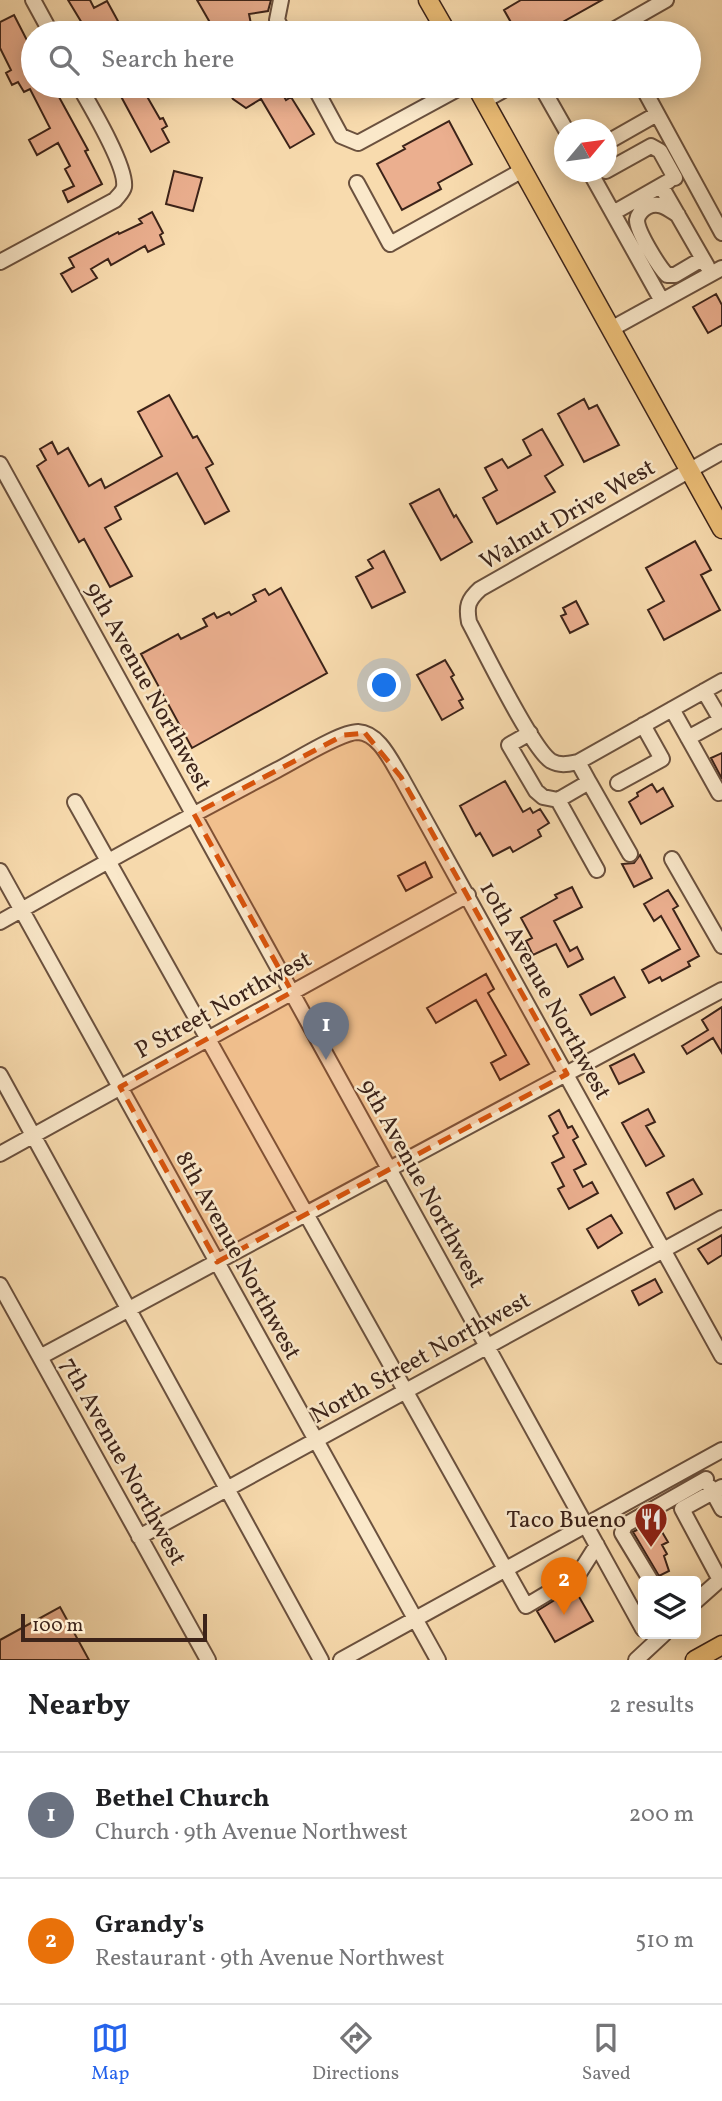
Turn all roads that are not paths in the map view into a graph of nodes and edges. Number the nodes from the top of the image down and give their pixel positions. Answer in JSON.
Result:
{"nodes":[{"id":1,"x":33,"y":0,"type":"edge"},
{"id":2,"x":281,"y":0,"type":"edge"},
{"id":3,"x":428,"y":0,"type":"edge"},
{"id":4,"x":666,"y":0,"type":"edge"},
{"id":5,"x":44,"y":21,"type":"edge"},
{"id":6,"x":277,"y":21,"type":"edge"},
{"id":7,"x":440,"y":21,"type":"edge"},
{"id":8,"x":629,"y":21,"type":"edge"},
{"id":9,"x":85,"y":98,"type":"edge"},
{"id":10,"x":321,"y":98,"type":"edge"},
{"id":11,"x":441,"y":98,"type":"edge"},
{"id":12,"x":483,"y":98,"type":"edge"},
{"id":13,"x":548,"y":98,"type":"edge"},
{"id":14,"x":648,"y":98,"type":"edge"},
{"id":15,"x":657,"y":114,"type":"junction"},
{"id":16,"x":560,"y":119,"type":"edge"},
{"id":17,"x":617,"y":137,"type":"edge"},
{"id":18,"x":617,"y":164,"type":"edge"},
{"id":19,"x":686,"y":167,"type":"junction"},
{"id":20,"x":523,"y":170,"type":"junction"},
{"id":21,"x":675,"y":178,"type":"junction"},
{"id":22,"x":602,"y":182,"type":"edge"},
{"id":23,"x":357,"y":183,"type":"dead end"},
{"id":24,"x":661,"y":186,"type":"junction"},
{"id":25,"x":613,"y":213,"type":"junction"},
{"id":26,"x":678,"y":215,"type":"junction"},
{"id":27,"x":722,"y":233,"type":"edge"},
{"id":28,"x":702,"y":259,"type":"junction"},
{"id":29,"x":0,"y":262,"type":"edge"},
{"id":30,"x":716,"y":271,"type":"edge"},
{"id":31,"x":662,"y":300,"type":"junction"},
{"id":32,"x":611,"y":329,"type":"junction"},
{"id":33,"x":722,"y":453,"type":"edge"},
{"id":34,"x":0,"y":464,"type":"edge"},
{"id":35,"x":690,"y":471,"type":"junction"},
{"id":36,"x":722,"y":529,"type":"edge"},
{"id":37,"x":722,"y":681,"type":"edge"},
{"id":38,"x":705,"y":691,"type":"junction"},
{"id":39,"x":672,"y":709,"type":"junction"},
{"id":40,"x":643,"y":725,"type":"junction"},
{"id":41,"x":530,"y":733,"type":"junction"},
{"id":42,"x":688,"y":738,"type":"junction"},
{"id":43,"x":578,"y":762,"type":"junction"},
{"id":44,"x":589,"y":782,"type":"junction"},
{"id":45,"x":618,"y":783,"type":"dead end"},
{"id":46,"x":722,"y":792,"type":"edge"},
{"id":47,"x":558,"y":800,"type":"junction"},
{"id":48,"x":75,"y":802,"type":"dead end"},
{"id":49,"x":194,"y":814,"type":"junction"},
{"id":50,"x":630,"y":854,"type":"dead end"},
{"id":51,"x":672,"y":859,"type":"dead end"},
{"id":52,"x":109,"y":861,"type":"junction"},
{"id":53,"x":597,"y":870,"type":"dead end"},
{"id":54,"x":0,"y":872,"type":"edge"},
{"id":55,"x":468,"y":895,"type":"junction"},
{"id":56,"x":21,"y":910,"type":"junction"},
{"id":57,"x":0,"y":922,"type":"edge"},
{"id":58,"x":722,"y":946,"type":"edge"},
{"id":59,"x":722,"y":990,"type":"edge"},
{"id":60,"x":292,"y":992,"type":"junction"},
{"id":61,"x":208,"y":1039,"type":"junction"},
{"id":62,"x":567,"y":1074,"type":"junction"},
{"id":63,"x":0,"y":1076,"type":"edge"},
{"id":64,"x":120,"y":1087,"type":"junction"},
{"id":65,"x":33,"y":1136,"type":"junction"},
{"id":66,"x":0,"y":1154,"type":"edge"},
{"id":67,"x":390,"y":1169,"type":"junction"},
{"id":68,"x":306,"y":1214,"type":"junction"},
{"id":69,"x":722,"y":1218,"type":"edge"},
{"id":70,"x":663,"y":1250,"type":"junction"},
{"id":71,"x":217,"y":1262,"type":"junction"},
{"id":72,"x":0,"y":1285,"type":"edge"},
{"id":73,"x":129,"y":1310,"type":"junction"},
{"id":74,"x":487,"y":1346,"type":"junction"},
{"id":75,"x":722,"y":1356,"type":"edge"},
{"id":76,"x":40,"y":1357,"type":"junction"},
{"id":77,"x":405,"y":1391,"type":"junction"},
{"id":78,"x":316,"y":1440,"type":"junction"},
{"id":79,"x":722,"y":1450,"type":"edge"},
{"id":80,"x":699,"y":1463,"type":"junction"},
{"id":81,"x":714,"y":1486,"type":"edge"},
{"id":82,"x":227,"y":1489,"type":"junction"},
{"id":83,"x":722,"y":1509,"type":"edge"},
{"id":84,"x":586,"y":1525,"type":"junction"},
{"id":85,"x":139,"y":1537,"type":"junction"},
{"id":86,"x":597,"y":1545,"type":"junction"},
{"id":87,"x":504,"y":1570,"type":"junction"},
{"id":88,"x":648,"y":1576,"type":"edge"},
{"id":89,"x":721,"y":1579,"type":"edge"},
{"id":90,"x":701,"y":1597,"type":"edge"},
{"id":91,"x":415,"y":1619,"type":"junction"},
{"id":92,"x":638,"y":1620,"type":"edge"},
{"id":93,"x":646,"y":1639,"type":"edge"},
{"id":94,"x":722,"y":1645,"type":"edge"},
{"id":95,"x":208,"y":1660,"type":"edge"},
{"id":96,"x":321,"y":1660,"type":"edge"},
{"id":97,"x":341,"y":1660,"type":"edge"},
{"id":98,"x":438,"y":1660,"type":"edge"},
{"id":99,"x":636,"y":1660,"type":"edge"},
{"id":100,"x":695,"y":1660,"type":"edge"}],
"edges":[{"from":1,"to":5,"type":"street"},
{"from":2,"to":6,"type":"street"},
{"from":3,"to":7,"type":"main road"},
{"from":4,"to":8,"type":"street"},
{"from":9,"to":29,"type":"street"},
{"from":10,"to":11,"type":"street"},
{"from":12,"to":20,"type":"main road"},
{"from":13,"to":16,"type":"street"},
{"from":14,"to":15,"type":"street"},
{"from":15,"to":17,"type":"street"},
{"from":15,"to":19,"type":"street"},
{"from":18,"to":21,"type":"street"},
{"from":19,"to":21,"type":"street"},
{"from":19,"to":27,"type":"street"},
{"from":20,"to":23,"type":"street"},
{"from":20,"to":32,"type":"main road"},
{"from":21,"to":24,"type":"street"},
{"from":22,"to":25,"type":"street"},
{"from":24,"to":25,"type":"street"},
{"from":24,"to":26,"type":"street"},
{"from":25,"to":31,"type":"street"},
{"from":26,"to":28,"type":"street"},
{"from":26,"to":28,"type":"street"},
{"from":28,"to":30,"type":"street"},
{"from":30,"to":31,"type":"street"},
{"from":31,"to":32,"type":"street"},
{"from":32,"to":35,"type":"main road"},
{"from":33,"to":35,"type":"street"},
{"from":34,"to":49,"type":"street","name":"9th Avenue Northwest"},
{"from":35,"to":36,"type":"main road"},
{"from":35,"to":41,"type":"street","name":"Walnut Drive West"},
{"from":37,"to":38,"type":"street"},
{"from":38,"to":39,"type":"street"},
{"from":38,"to":42,"type":"street"},
{"from":39,"to":40,"type":"street"},
{"from":39,"to":42,"type":"street"},
{"from":40,"to":43,"type":"street"},
{"from":40,"to":45,"type":"street"},
{"from":41,"to":43,"type":"street","name":"Walnut Drive West"},
{"from":41,"to":47,"type":"street"},
{"from":42,"to":46,"type":"street"},
{"from":43,"to":44,"type":"street"},
{"from":44,"to":47,"type":"street"},
{"from":44,"to":50,"type":"street"},
{"from":47,"to":53,"type":"street"},
{"from":48,"to":52,"type":"street"},
{"from":49,"to":52,"type":"street"},
{"from":49,"to":55,"type":"street","name":"10th Avenue Northwest"},
{"from":49,"to":60,"type":"street","name":"9th Avenue Northwest"},
{"from":51,"to":58,"type":"street"},
{"from":52,"to":56,"type":"street"},
{"from":52,"to":61,"type":"street"},
{"from":54,"to":56,"type":"street","name":"8th Avenue Northwest"},
{"from":55,"to":60,"type":"street","name":"P Street Northwest"},
{"from":55,"to":62,"type":"street","name":"10th Avenue Northwest"},
{"from":56,"to":57,"type":"street"},
{"from":56,"to":64,"type":"street","name":"8th Avenue Northwest"},
{"from":59,"to":62,"type":"street"},
{"from":60,"to":61,"type":"street","name":"P Street Northwest"},
{"from":60,"to":67,"type":"street","name":"9th Avenue Northwest"},
{"from":61,"to":64,"type":"street","name":"P Street Northwest"},
{"from":61,"to":68,"type":"street"},
{"from":62,"to":67,"type":"street"},
{"from":62,"to":70,"type":"street","name":"10th Avenue Northwest"},
{"from":63,"to":65,"type":"street"},
{"from":64,"to":65,"type":"street","name":"P Street Northwest"},
{"from":64,"to":71,"type":"street","name":"8th Avenue Northwest"},
{"from":65,"to":66,"type":"street","name":"P Street Northwest"},
{"from":65,"to":73,"type":"street"},
{"from":67,"to":68,"type":"street"},
{"from":67,"to":74,"type":"street","name":"9th Avenue Northwest"},
{"from":68,"to":71,"type":"street"},
{"from":68,"to":77,"type":"street"},
{"from":69,"to":70,"type":"street","name":"North Street Northwest"},
{"from":70,"to":74,"type":"street","name":"North Street Northwest"},
{"from":70,"to":75,"type":"street","name":"10th Avenue Northwest"},
{"from":71,"to":73,"type":"street"},
{"from":71,"to":78,"type":"street","name":"8th Avenue Northwest"},
{"from":72,"to":76,"type":"street","name":"7th Avenue Northwest"},
{"from":73,"to":76,"type":"street"},
{"from":73,"to":82,"type":"street"},
{"from":74,"to":77,"type":"street","name":"North Street Northwest"},
{"from":74,"to":84,"type":"street","name":"9th Avenue Northwest"},
{"from":76,"to":85,"type":"street","name":"7th Avenue Northwest"},
{"from":77,"to":78,"type":"street","name":"North Street Northwest"},
{"from":77,"to":87,"type":"street"},
{"from":78,"to":82,"type":"street","name":"North Street Northwest"},
{"from":78,"to":91,"type":"street","name":"8th Avenue Northwest"},
{"from":79,"to":80,"type":"street"},
{"from":80,"to":81,"type":"street"},
{"from":80,"to":84,"type":"street"},
{"from":81,"to":83,"type":"street"},
{"from":81,"to":88,"type":"street"},
{"from":81,"to":89,"type":"street"},
{"from":82,"to":85,"type":"street","name":"North Street Northwest"},
{"from":82,"to":96,"type":"street"},
{"from":84,"to":86,"type":"street","name":"9th Avenue Northwest"},
{"from":84,"to":87,"type":"street"},
{"from":85,"to":95,"type":"street","name":"7th Avenue Northwest"},
{"from":86,"to":87,"type":"street"},
{"from":86,"to":92,"type":"street","name":"9th Avenue Northwest"},
{"from":87,"to":91,"type":"street"},
{"from":89,"to":90,"type":"street"},
{"from":91,"to":97,"type":"street"},
{"from":91,"to":98,"type":"street","name":"8th Avenue Northwest"},
{"from":93,"to":99,"type":"street"},
{"from":94,"to":100,"type":"main road"}]}
